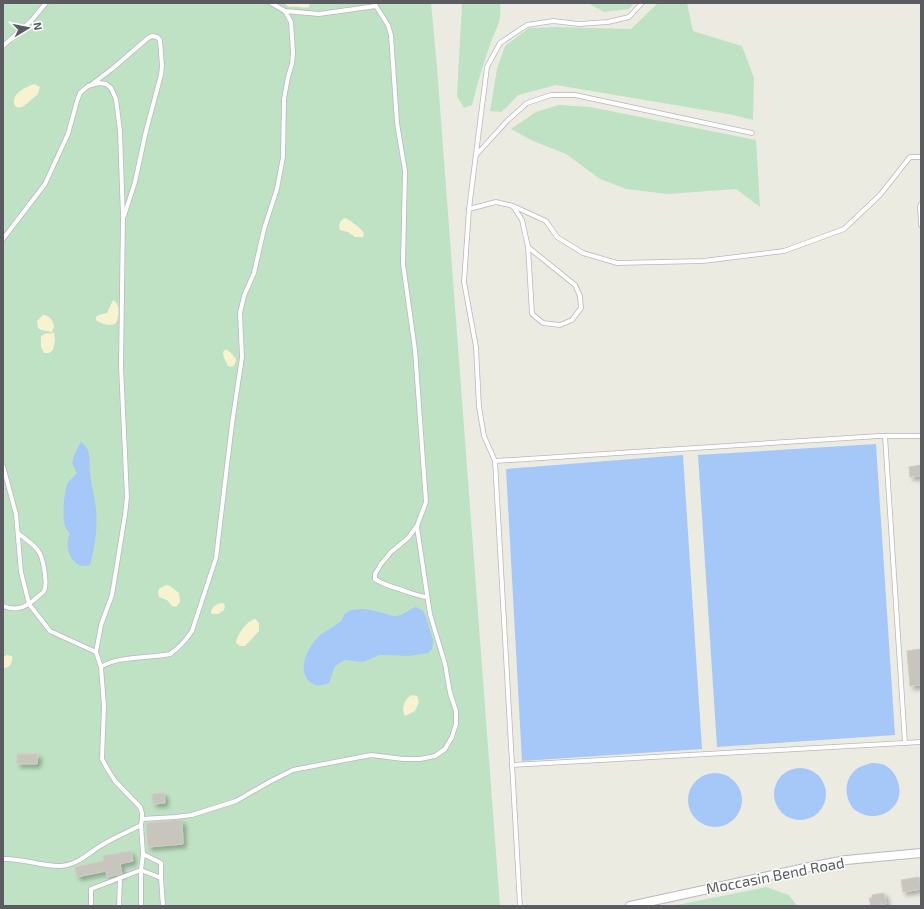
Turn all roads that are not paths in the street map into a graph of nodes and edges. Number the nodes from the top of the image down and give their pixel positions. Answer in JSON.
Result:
{"nodes":[{"id":1,"x":46,"y":3,"type":"edge"},
{"id":2,"x":271,"y":3,"type":"edge"},
{"id":3,"x":642,"y":3,"type":"edge"},
{"id":4,"x":375,"y":5,"type":"edge"},
{"id":5,"x":285,"y":11,"type":"junction"},
{"id":6,"x":3,"y":46,"type":"edge"},
{"id":7,"x":88,"y":86,"type":"junction"},
{"id":8,"x":752,"y":133,"type":"dead end"},
{"id":9,"x":476,"y":155,"type":"junction"},
{"id":10,"x":921,"y":157,"type":"edge"},
{"id":11,"x":921,"y":204,"type":"edge"},
{"id":12,"x":512,"y":206,"type":"junction"},
{"id":13,"x":469,"y":209,"type":"junction"},
{"id":14,"x":123,"y":217,"type":"junction"},
{"id":15,"x":921,"y":225,"type":"edge"},
{"id":16,"x":3,"y":238,"type":"edge"},
{"id":17,"x":528,"y":247,"type":"junction"},
{"id":18,"x":885,"y":436,"type":"junction"},
{"id":19,"x":921,"y":436,"type":"edge"},
{"id":20,"x":494,"y":461,"type":"junction"},
{"id":21,"x":3,"y":466,"type":"edge"},
{"id":22,"x":417,"y":526,"type":"junction"},
{"id":23,"x":18,"y":534,"type":"junction"},
{"id":24,"x":427,"y":597,"type":"junction"},
{"id":25,"x":29,"y":604,"type":"junction"},
{"id":26,"x":3,"y":606,"type":"edge"},
{"id":27,"x":96,"y":652,"type":"junction"},
{"id":28,"x":101,"y":667,"type":"junction"},
{"id":29,"x":921,"y":742,"type":"edge"},
{"id":30,"x":905,"y":743,"type":"junction"},
{"id":31,"x":512,"y":765,"type":"junction"},
{"id":32,"x":142,"y":819,"type":"junction"},
{"id":33,"x":141,"y":825,"type":"junction"},
{"id":34,"x":921,"y":853,"type":"edge"},
{"id":35,"x":143,"y":854,"type":"junction"},
{"id":36,"x":3,"y":859,"type":"edge"},
{"id":37,"x":141,"y":870,"type":"junction"},
{"id":38,"x":120,"y":878,"type":"junction"},
{"id":39,"x":161,"y":878,"type":"junction"},
{"id":40,"x":91,"y":906,"type":"edge"},
{"id":41,"x":119,"y":906,"type":"edge"},
{"id":42,"x":141,"y":906,"type":"edge"},
{"id":43,"x":163,"y":906,"type":"edge"},
{"id":44,"x":520,"y":906,"type":"edge"},
{"id":45,"x":630,"y":906,"type":"edge"}],
"edges":[{"from":1,"to":6,"type":"lane"},
{"from":2,"to":5,"type":"lane"},
{"from":3,"to":9,"type":"lane"},
{"from":4,"to":5,"type":"lane"},
{"from":4,"to":22,"type":"lane"},
{"from":5,"to":28,"type":"lane"},
{"from":7,"to":14,"type":"lane"},
{"from":7,"to":14,"type":"lane"},
{"from":7,"to":16,"type":"lane"},
{"from":8,"to":9,"type":"lane"},
{"from":9,"to":13,"type":"lane"},
{"from":10,"to":12,"type":"lane"},
{"from":11,"to":15,"type":"lane"},
{"from":12,"to":13,"type":"lane"},
{"from":12,"to":17,"type":"lane"},
{"from":13,"to":20,"type":"lane"},
{"from":14,"to":27,"type":"lane"},
{"from":17,"to":17,"type":"lane"},
{"from":18,"to":19,"type":"lane"},
{"from":18,"to":20,"type":"lane"},
{"from":18,"to":30,"type":"lane"},
{"from":20,"to":31,"type":"lane"},
{"from":21,"to":23,"type":"lane"},
{"from":22,"to":24,"type":"lane"},
{"from":22,"to":24,"type":"lane"},
{"from":23,"to":25,"type":"lane"},
{"from":23,"to":25,"type":"lane"},
{"from":24,"to":32,"type":"lane"},
{"from":25,"to":26,"type":"lane"},
{"from":25,"to":27,"type":"lane"},
{"from":27,"to":28,"type":"lane"},
{"from":28,"to":32,"type":"lane"},
{"from":29,"to":30,"type":"lane"},
{"from":30,"to":31,"type":"lane"},
{"from":31,"to":44,"type":"lane"},
{"from":32,"to":33,"type":"lane"},
{"from":33,"to":35,"type":"lane"},
{"from":33,"to":36,"type":"lane"},
{"from":34,"to":45,"type":"street","name":"Moccasin Bend Road"},
{"from":35,"to":37,"type":"lane"},
{"from":35,"to":39,"type":"lane"},
{"from":37,"to":38,"type":"lane"},
{"from":37,"to":39,"type":"lane"},
{"from":37,"to":42,"type":"lane"},
{"from":38,"to":40,"type":"lane"},
{"from":38,"to":41,"type":"lane"},
{"from":39,"to":43,"type":"lane"}]}
